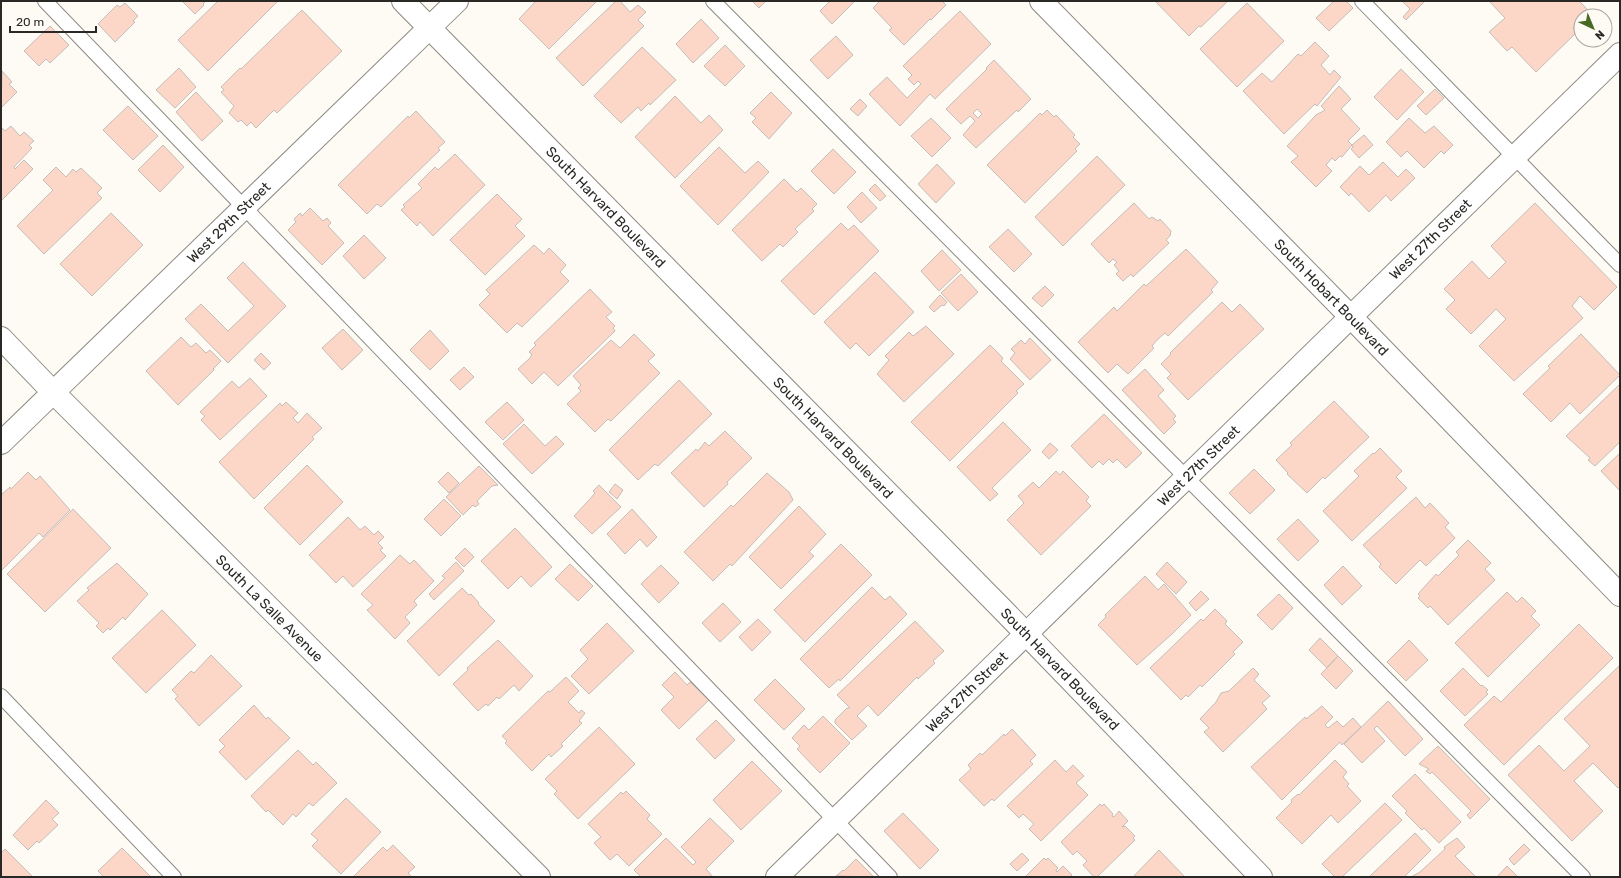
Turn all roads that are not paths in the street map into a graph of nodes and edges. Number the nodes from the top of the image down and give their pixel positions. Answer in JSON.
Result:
{"nodes":[{"id":1,"x":45,"y":1,"type":"edge"},
{"id":2,"x":403,"y":1,"type":"edge"},
{"id":3,"x":457,"y":1,"type":"edge"},
{"id":4,"x":713,"y":1,"type":"edge"},
{"id":5,"x":1041,"y":1,"type":"edge"},
{"id":6,"x":1362,"y":1,"type":"edge"},
{"id":7,"x":429,"y":28,"type":"junction"},
{"id":8,"x":1620,"y":54,"type":"edge"},
{"id":9,"x":1515,"y":156,"type":"junction"},
{"id":10,"x":244,"y":207,"type":"junction"},
{"id":11,"x":1620,"y":265,"type":"edge"},
{"id":12,"x":1351,"y":317,"type":"junction"},
{"id":13,"x":1,"y":338,"type":"edge"},
{"id":14,"x":53,"y":392,"type":"junction"},
{"id":15,"x":1,"y":444,"type":"edge"},
{"id":16,"x":1186,"y":478,"type":"junction"},
{"id":17,"x":1620,"y":595,"type":"edge"},
{"id":18,"x":1026,"y":633,"type":"junction"},
{"id":19,"x":1,"y":696,"type":"edge"},
{"id":20,"x":834,"y":821,"type":"junction"},
{"id":21,"x":174,"y":877,"type":"edge"},
{"id":22,"x":539,"y":877,"type":"edge"},
{"id":23,"x":777,"y":877,"type":"edge"},
{"id":24,"x":890,"y":877,"type":"edge"},
{"id":25,"x":1261,"y":877,"type":"edge"},
{"id":26,"x":1583,"y":877,"type":"edge"}],
"edges":[{"from":1,"to":10,"type":"lane"},
{"from":2,"to":7,"type":"street","name":"South Harvard Boulevard"},
{"from":3,"to":7,"type":"street","name":"West 29th Street"},
{"from":4,"to":16,"type":"lane"},
{"from":5,"to":12,"type":"street","name":"South Hobart Boulevard"},
{"from":6,"to":9,"type":"lane"},
{"from":7,"to":10,"type":"street","name":"West 29th Street"},
{"from":7,"to":18,"type":"street","name":"South Harvard Boulevard"},
{"from":8,"to":9,"type":"street","name":"West 27th Street"},
{"from":9,"to":11,"type":"lane"},
{"from":9,"to":12,"type":"street","name":"West 27th Street"},
{"from":10,"to":14,"type":"street","name":"West 29th Street"},
{"from":10,"to":20,"type":"lane"},
{"from":12,"to":16,"type":"street","name":"West 27th Street"},
{"from":12,"to":17,"type":"street","name":"South Hobart Boulevard"},
{"from":13,"to":14,"type":"street","name":"South La Salle Avenue"},
{"from":14,"to":15,"type":"street","name":"West 29th Street"},
{"from":14,"to":22,"type":"street","name":"South La Salle Avenue"},
{"from":16,"to":18,"type":"street","name":"West 27th Street"},
{"from":16,"to":26,"type":"lane"},
{"from":18,"to":20,"type":"street","name":"West 27th Street"},
{"from":18,"to":25,"type":"street","name":"South Harvard Boulevard"},
{"from":19,"to":21,"type":"lane"},
{"from":20,"to":23,"type":"street","name":"West 27th Street"},
{"from":20,"to":24,"type":"lane"}]}
